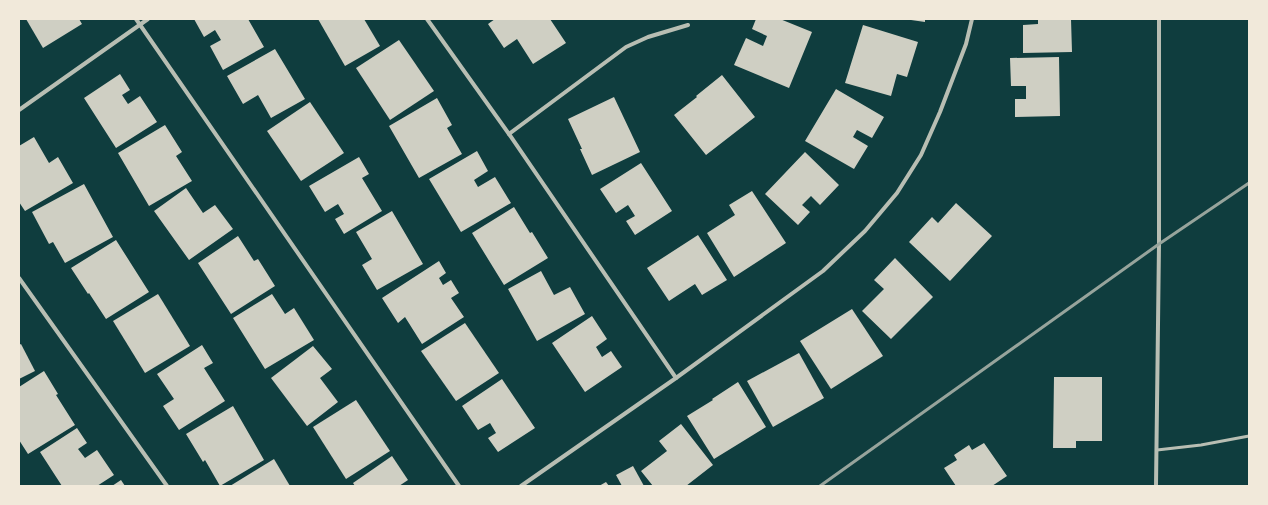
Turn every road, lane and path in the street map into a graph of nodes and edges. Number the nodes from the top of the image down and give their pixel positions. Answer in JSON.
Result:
{"nodes":[{"id":1,"x":136,"y":19,"type":"edge"},
{"id":2,"x":148,"y":19,"type":"edge"},
{"id":3,"x":427,"y":19,"type":"edge"},
{"id":4,"x":972,"y":19,"type":"edge"},
{"id":5,"x":1159,"y":19,"type":"edge"},
{"id":6,"x":140,"y":25,"type":"junction"},
{"id":7,"x":688,"y":26,"type":"dead end"},
{"id":8,"x":19,"y":110,"type":"edge"},
{"id":9,"x":509,"y":134,"type":"junction"},
{"id":10,"x":19,"y":278,"type":"edge"},
{"id":11,"x":676,"y":378,"type":"junction"},
{"id":12,"x":1249,"y":436,"type":"edge"},
{"id":13,"x":1157,"y":450,"type":"junction"},
{"id":14,"x":167,"y":486,"type":"edge"},
{"id":15,"x":459,"y":486,"type":"edge"},
{"id":16,"x":521,"y":486,"type":"edge"},
{"id":17,"x":1156,"y":486,"type":"edge"}],
"edges":[{"from":1,"to":6,"type":"street"},
{"from":2,"to":6,"type":"street"},
{"from":3,"to":9,"type":"street"},
{"from":4,"to":11,"type":"street"},
{"from":5,"to":13,"type":"street"},
{"from":6,"to":8,"type":"street"},
{"from":6,"to":15,"type":"street"},
{"from":7,"to":9,"type":"street"},
{"from":9,"to":11,"type":"street"},
{"from":10,"to":14,"type":"street"},
{"from":11,"to":16,"type":"street"},
{"from":12,"to":13,"type":"lane"},
{"from":13,"to":17,"type":"street"}]}
